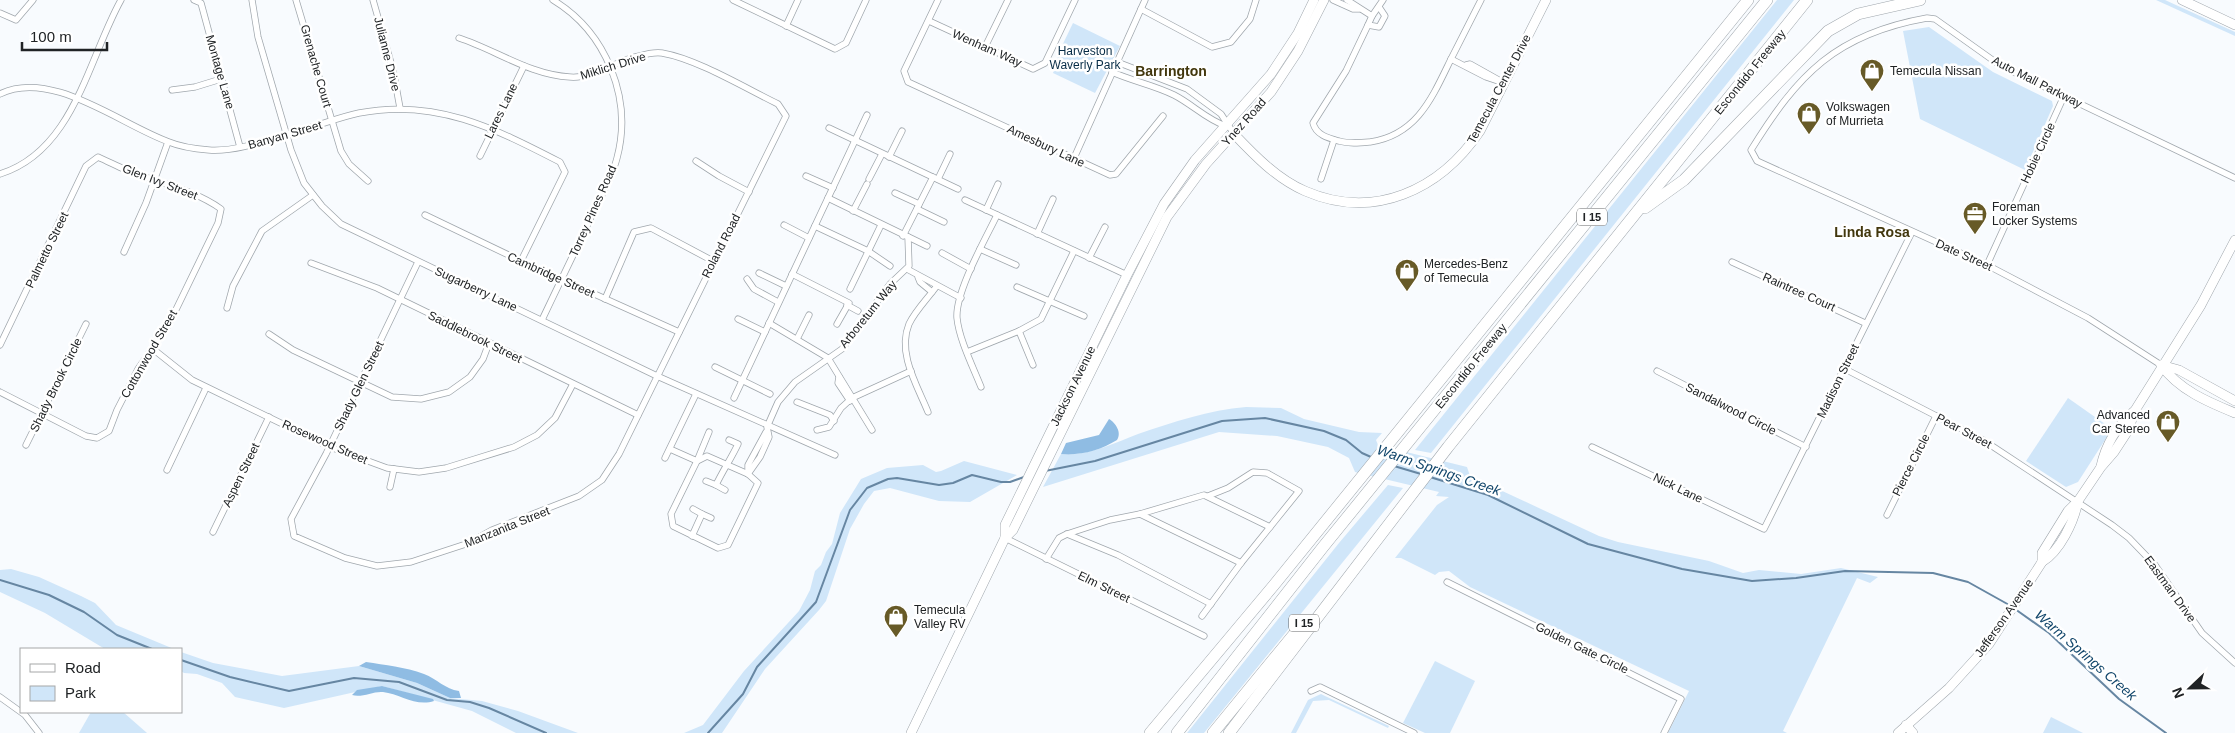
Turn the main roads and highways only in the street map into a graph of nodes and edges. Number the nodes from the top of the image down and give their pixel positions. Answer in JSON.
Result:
{"nodes":[{"id":1,"x":1314,"y":0,"type":"edge"},
{"id":2,"x":1324,"y":0,"type":"edge"},
{"id":3,"x":1546,"y":0,"type":"edge"},
{"id":4,"x":1748,"y":0,"type":"edge"},
{"id":5,"x":1767,"y":0,"type":"edge"},
{"id":6,"x":1807,"y":0,"type":"edge"},
{"id":7,"x":1920,"y":0,"type":"edge"},
{"id":8,"x":2182,"y":0,"type":"edge"},
{"id":9,"x":2235,"y":25,"type":"edge"},
{"id":10,"x":1234,"y":134,"type":"junction"},
{"id":11,"x":1634,"y":216,"type":"junction"},
{"id":12,"x":1151,"y":237,"type":"junction"},
{"id":13,"x":2235,"y":240,"type":"edge"},
{"id":14,"x":1109,"y":323,"type":"junction"},
{"id":15,"x":2162,"y":365,"type":"junction"},
{"id":16,"x":2235,"y":401,"type":"edge"},
{"id":17,"x":2235,"y":413,"type":"edge"},
{"id":18,"x":1396,"y":513,"type":"junction"},
{"id":19,"x":1005,"y":538,"type":"junction"},
{"id":20,"x":1906,"y":725,"type":"junction"},
{"id":21,"x":1152,"y":732,"type":"edge"},
{"id":22,"x":910,"y":733,"type":"edge"},
{"id":23,"x":1178,"y":733,"type":"edge"},
{"id":24,"x":1214,"y":733,"type":"edge"},
{"id":25,"x":1228,"y":733,"type":"edge"},
{"id":26,"x":1898,"y":733,"type":"edge"},
{"id":27,"x":1913,"y":733,"type":"edge"}],
"edges":[{"from":1,"to":12,"type":"main road","name":"Ynez Road"},
{"from":2,"to":10,"type":"main road","name":"Ynez Road"},
{"from":3,"to":10,"type":"main road","name":"Temecula Center Drive"},
{"from":4,"to":21,"type":"highway"},
{"from":5,"to":23,"type":"highway","name":"Escondido Freeway","number":"I 15"},
{"from":6,"to":11,"type":"highway","name":"Escondido Freeway","number":"I 15"},
{"from":7,"to":11,"type":"highway"},
{"from":8,"to":9,"type":"main road"},
{"from":10,"to":12,"type":"main road","name":"Ynez Road"},
{"from":11,"to":18,"type":"highway","name":"Escondido Freeway","number":"I 15"},
{"from":12,"to":14,"type":"main road","name":"Jackson Avenue"},
{"from":12,"to":14,"type":"main road","name":"Jackson Avenue"},
{"from":13,"to":15,"type":"main road","name":"Jefferson Avenue"},
{"from":14,"to":19,"type":"main road","name":"Jackson Avenue"},
{"from":14,"to":19,"type":"main road","name":"Jackson Avenue"},
{"from":15,"to":16,"type":"main road","name":"Date Street"},
{"from":15,"to":17,"type":"main road","name":"Date Street"},
{"from":15,"to":20,"type":"main road","name":"Jefferson Avenue"},
{"from":18,"to":24,"type":"highway","number":"I 15"},
{"from":18,"to":25,"type":"highway","name":"Escondido Freeway"},
{"from":19,"to":22,"type":"main road","name":"Jackson Avenue"},
{"from":20,"to":26,"type":"main road","name":"Jefferson Avenue"},
{"from":20,"to":27,"type":"main road"}]}
